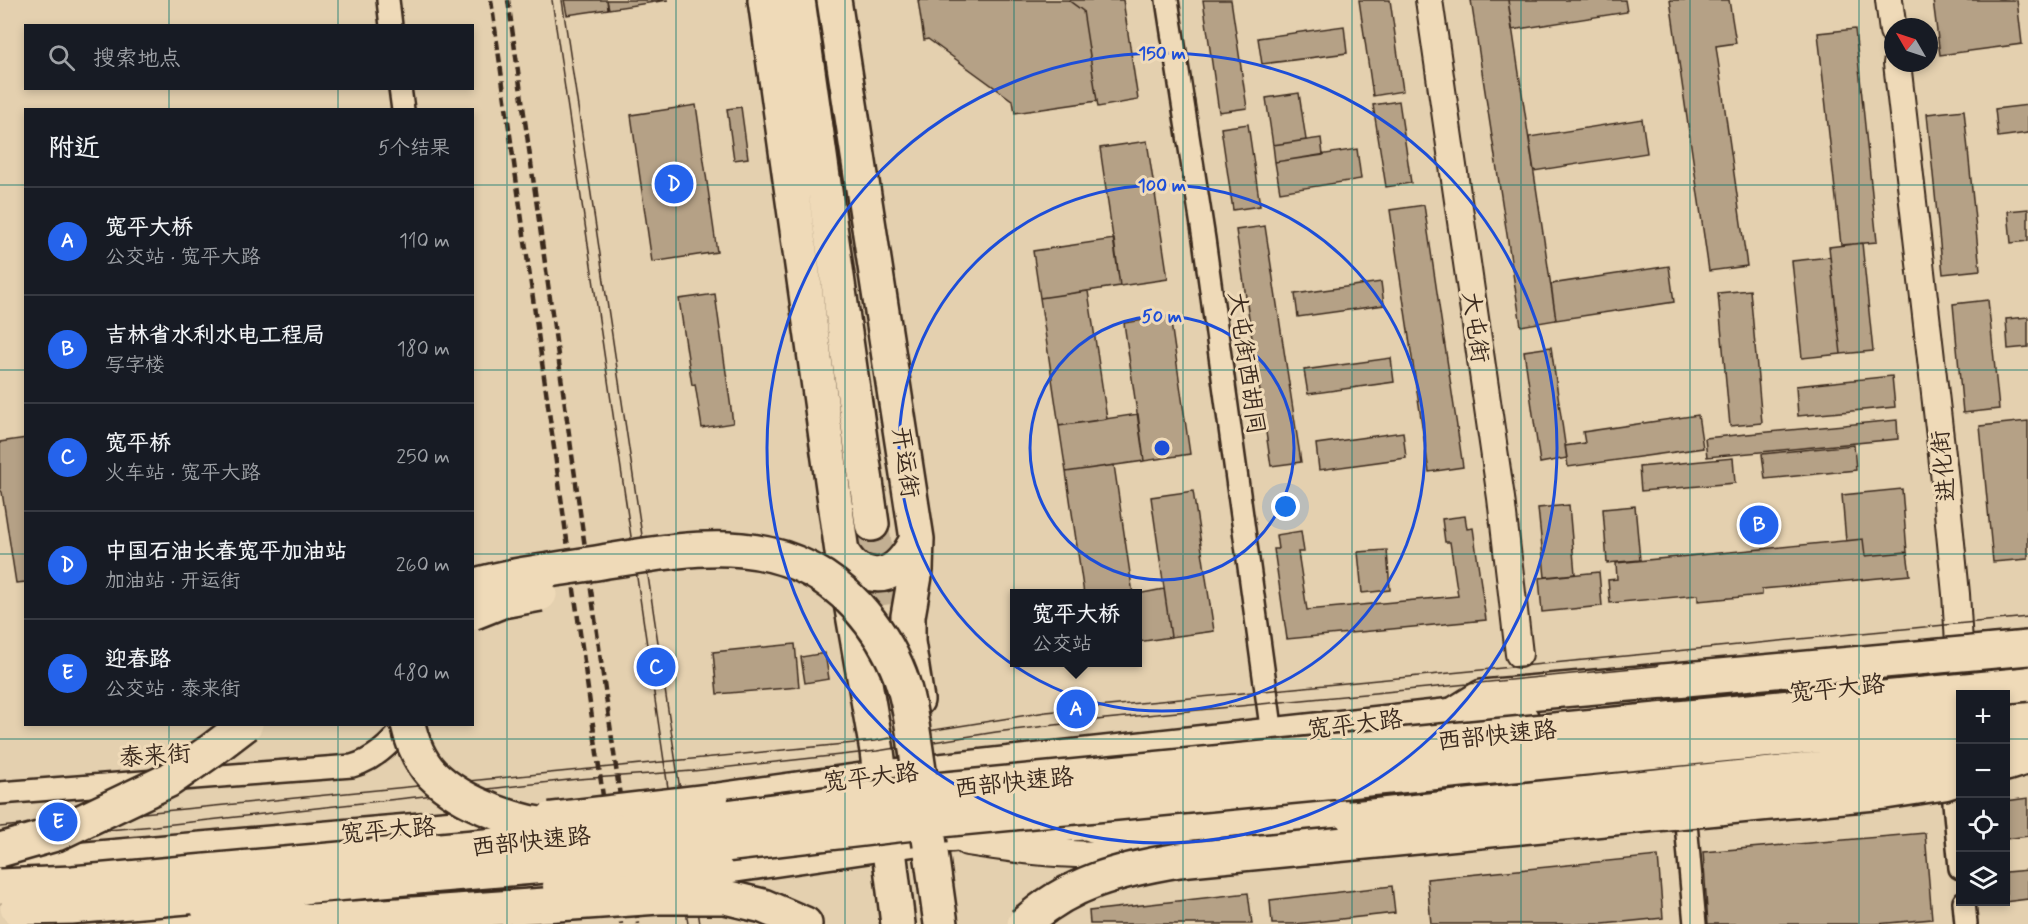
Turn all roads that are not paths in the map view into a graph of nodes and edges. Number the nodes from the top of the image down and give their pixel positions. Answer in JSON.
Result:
{"nodes":[{"id":1,"x":388,"y":0,"type":"edge"},
{"id":2,"x":765,"y":0,"type":"edge"},
{"id":3,"x":798,"y":0,"type":"edge"},
{"id":4,"x":834,"y":0,"type":"edge"},
{"id":5,"x":1167,"y":0,"type":"edge"},
{"id":6,"x":1429,"y":0,"type":"edge"},
{"id":7,"x":1889,"y":0,"type":"edge"},
{"id":8,"x":1891,"y":18,"type":"edge"},
{"id":9,"x":391,"y":24,"type":"edge"},
{"id":10,"x":1898,"y":72,"type":"edge"},
{"id":11,"x":400,"y":90,"type":"edge"},
{"id":12,"x":403,"y":108,"type":"edge"},
{"id":13,"x":872,"y":524,"type":"tunnel mouth"},
{"id":14,"x":917,"y":539,"type":"junction"},
{"id":15,"x":842,"y":552,"type":"junction"},
{"id":16,"x":474,"y":583,"type":"edge"},
{"id":17,"x":474,"y":586,"type":"edge"},
{"id":18,"x":474,"y":612,"type":"edge"},
{"id":19,"x":474,"y":619,"type":"edge"},
{"id":20,"x":2028,"y":648,"type":"edge"},
{"id":21,"x":1519,"y":654,"type":"dead end"},
{"id":22,"x":2028,"y":669,"type":"edge"},
{"id":23,"x":1960,"y":676,"type":"junction"},
{"id":24,"x":2028,"y":684,"type":"edge"},
{"id":25,"x":1960,"y":690,"type":"edge"},
{"id":26,"x":1458,"y":712,"type":"junction"},
{"id":27,"x":2028,"y":716,"type":"edge"},
{"id":28,"x":2010,"y":718,"type":"edge"},
{"id":29,"x":243,"y":726,"type":"edge"},
{"id":30,"x":404,"y":726,"type":"edge"},
{"id":31,"x":407,"y":726,"type":"edge"},
{"id":32,"x":1272,"y":734,"type":"junction"},
{"id":33,"x":1956,"y":742,"type":"edge"},
{"id":34,"x":1956,"y":742,"type":"edge"},
{"id":35,"x":1956,"y":742,"type":"edge"},
{"id":36,"x":1958,"y":744,"type":"edge"},
{"id":37,"x":2010,"y":744,"type":"edge"},
{"id":38,"x":2028,"y":745,"type":"edge"},
{"id":39,"x":2010,"y":748,"type":"edge"},
{"id":40,"x":2028,"y":757,"type":"edge"},
{"id":41,"x":2010,"y":763,"type":"edge"},
{"id":42,"x":928,"y":770,"type":"junction"},
{"id":43,"x":1682,"y":773,"type":"junction"},
{"id":44,"x":880,"y":775,"type":"junction"},
{"id":45,"x":1956,"y":779,"type":"edge"},
{"id":46,"x":0,"y":793,"type":"edge"},
{"id":47,"x":1094,"y":825,"type":"junction"},
{"id":48,"x":629,"y":830,"type":"junction"},
{"id":49,"x":940,"y":838,"type":"junction"},
{"id":50,"x":888,"y":845,"type":"junction"},
{"id":51,"x":0,"y":850,"type":"edge"},
{"id":52,"x":1960,"y":852,"type":"edge"},
{"id":53,"x":0,"y":864,"type":"edge"},
{"id":54,"x":0,"y":886,"type":"edge"},
{"id":55,"x":144,"y":900,"type":"junction"},
{"id":56,"x":1964,"y":906,"type":"edge"},
{"id":57,"x":0,"y":908,"type":"edge"},
{"id":58,"x":242,"y":920,"type":"edge"},
{"id":59,"x":91,"y":924,"type":"edge"},
{"id":60,"x":805,"y":924,"type":"edge"},
{"id":61,"x":898,"y":924,"type":"edge"},
{"id":62,"x":920,"y":924,"type":"edge"},
{"id":63,"x":941,"y":924,"type":"edge"},
{"id":64,"x":954,"y":924,"type":"edge"},
{"id":65,"x":1024,"y":924,"type":"edge"},
{"id":66,"x":1695,"y":924,"type":"edge"},
{"id":67,"x":1966,"y":924,"type":"edge"}],
"edges":[{"from":1,"to":9,"type":"street"},
{"from":2,"to":15,"type":"main road"},
{"from":3,"to":13,"type":"main road","name":"开运街"},
{"from":4,"to":14,"type":"main road","name":"开运街"},
{"from":5,"to":32,"type":"street","name":"大屯街西胡同"},
{"from":6,"to":21,"type":"street","name":"大屯街"},
{"from":7,"to":8,"type":"street"},
{"from":10,"to":23,"type":"street","name":"进化街"},
{"from":11,"to":12,"type":"street"},
{"from":14,"to":15,"type":"main road"},
{"from":14,"to":42,"type":"main road","name":"开运街"},
{"from":15,"to":44,"type":"main road"},
{"from":16,"to":19,"type":"street"},
{"from":17,"to":63,"type":"main road","bridge":true},
{"from":18,"to":62,"type":"main road","bridge":true},
{"from":20,"to":26,"type":"main road","bridge":true},
{"from":22,"to":23,"type":"main road","name":"宽平大路"},
{"from":23,"to":25,"type":"street","name":"进化街"},
{"from":23,"to":26,"type":"main road","name":"宽平大路"},
{"from":24,"to":48,"type":"main road","name":"西部快速路","bridge":true},
{"from":26,"to":32,"type":"main road","name":"宽平大路"},
{"from":27,"to":28,"type":"main road"},
{"from":29,"to":51,"type":"main road","bridge":true},
{"from":30,"to":46,"type":"street","name":"泰来街"},
{"from":31,"to":48,"type":"main road","bridge":true},
{"from":32,"to":42,"type":"main road","name":"宽平大路"},
{"from":33,"to":43,"type":"main road"},
{"from":34,"to":47,"type":"main road","bridge":true},
{"from":35,"to":55,"type":"main road","name":"西部快速路","bridge":true},
{"from":36,"to":52,"type":"street","name":"进化街"},
{"from":37,"to":38,"type":"main road"},
{"from":38,"to":39,"type":"main road"},
{"from":40,"to":41,"type":"main road"},
{"from":42,"to":44,"type":"main road","name":"宽平大路"},
{"from":42,"to":49,"type":"main road","name":"开运街"},
{"from":43,"to":47,"type":"main road"},
{"from":43,"to":49,"type":"street"},
{"from":43,"to":66,"type":"street"},
{"from":44,"to":50,"type":"main road"},
{"from":44,"to":53,"type":"main road","name":"宽平大路","bridge":true},
{"from":45,"to":65,"type":"main road","bridge":true},
{"from":47,"to":49,"type":"main road"},
{"from":48,"to":54,"type":"main road","name":"西部快速路","bridge":true},
{"from":49,"to":50,"type":"main road"},
{"from":49,"to":64,"type":"main road","name":"开运街"},
{"from":50,"to":58,"type":"main road","bridge":true},
{"from":50,"to":61,"type":"main road"},
{"from":55,"to":57,"type":"main road","name":"西部快速路","bridge":true},
{"from":55,"to":60,"type":"main road","bridge":true},
{"from":56,"to":67,"type":"street"},
{"from":58,"to":59,"type":"main road"}]}
